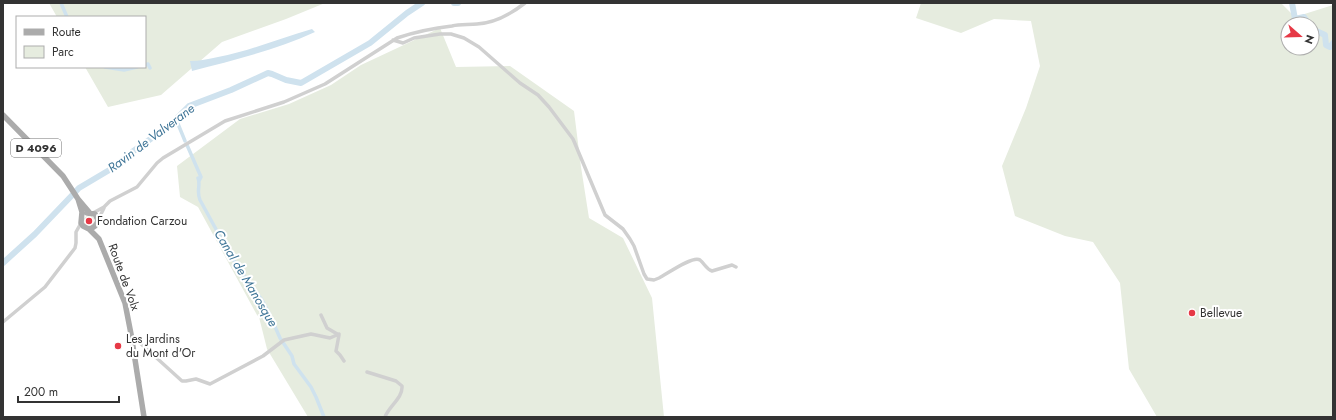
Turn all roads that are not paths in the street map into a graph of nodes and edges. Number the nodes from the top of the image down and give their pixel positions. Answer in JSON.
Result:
{"nodes":[{"id":1,"x":525,"y":3,"type":"edge"},
{"id":2,"x":393,"y":40,"type":"junction"},
{"id":3,"x":3,"y":114,"type":"edge"},
{"id":4,"x":78,"y":199,"type":"junction"},
{"id":5,"x":104,"y":207,"type":"junction"},
{"id":6,"x":91,"y":212,"type":"junction"},
{"id":7,"x":82,"y":220,"type":"junction"},
{"id":8,"x":97,"y":223,"type":"junction"},
{"id":9,"x":87,"y":228,"type":"junction"},
{"id":10,"x":77,"y":231,"type":"junction"},
{"id":11,"x":99,"y":240,"type":"junction"},
{"id":12,"x":736,"y":267,"type":"dead end"},
{"id":13,"x":320,"y":315,"type":"dead end"},
{"id":14,"x":3,"y":322,"type":"edge"},
{"id":15,"x":339,"y":334,"type":"junction"},
{"id":16,"x":132,"y":339,"type":"junction"},
{"id":17,"x":344,"y":361,"type":"dead end"},
{"id":18,"x":367,"y":372,"type":"dead end"},
{"id":19,"x":144,"y":417,"type":"edge"},
{"id":20,"x":385,"y":417,"type":"edge"}],
"edges":[{"from":1,"to":2,"type":"street"},
{"from":2,"to":5,"type":"street"},
{"from":2,"to":12,"type":"street"},
{"from":3,"to":4,"type":"main road","number":"D 4096"},
{"from":4,"to":6,"type":"main road","number":"D 4096"},
{"from":4,"to":7,"type":"main road","number":"D 4096"},
{"from":5,"to":6,"type":"street"},
{"from":5,"to":8,"type":"street"},
{"from":6,"to":7,"type":"main road"},
{"from":6,"to":8,"type":"main road"},
{"from":7,"to":9,"type":"main road"},
{"from":7,"to":10,"type":"street"},
{"from":8,"to":9,"type":"main road"},
{"from":8,"to":11,"type":"main road","name":"Route de Volx"},
{"from":9,"to":10,"type":"street"},
{"from":9,"to":11,"type":"main road","name":"Route de Volx"},
{"from":10,"to":14,"type":"street"},
{"from":11,"to":16,"type":"main road","name":"Route de Volx"},
{"from":13,"to":15,"type":"street"},
{"from":15,"to":16,"type":"street"},
{"from":15,"to":17,"type":"street"},
{"from":16,"to":19,"type":"main road","name":"Route de Volx"},
{"from":18,"to":20,"type":"street"}]}
